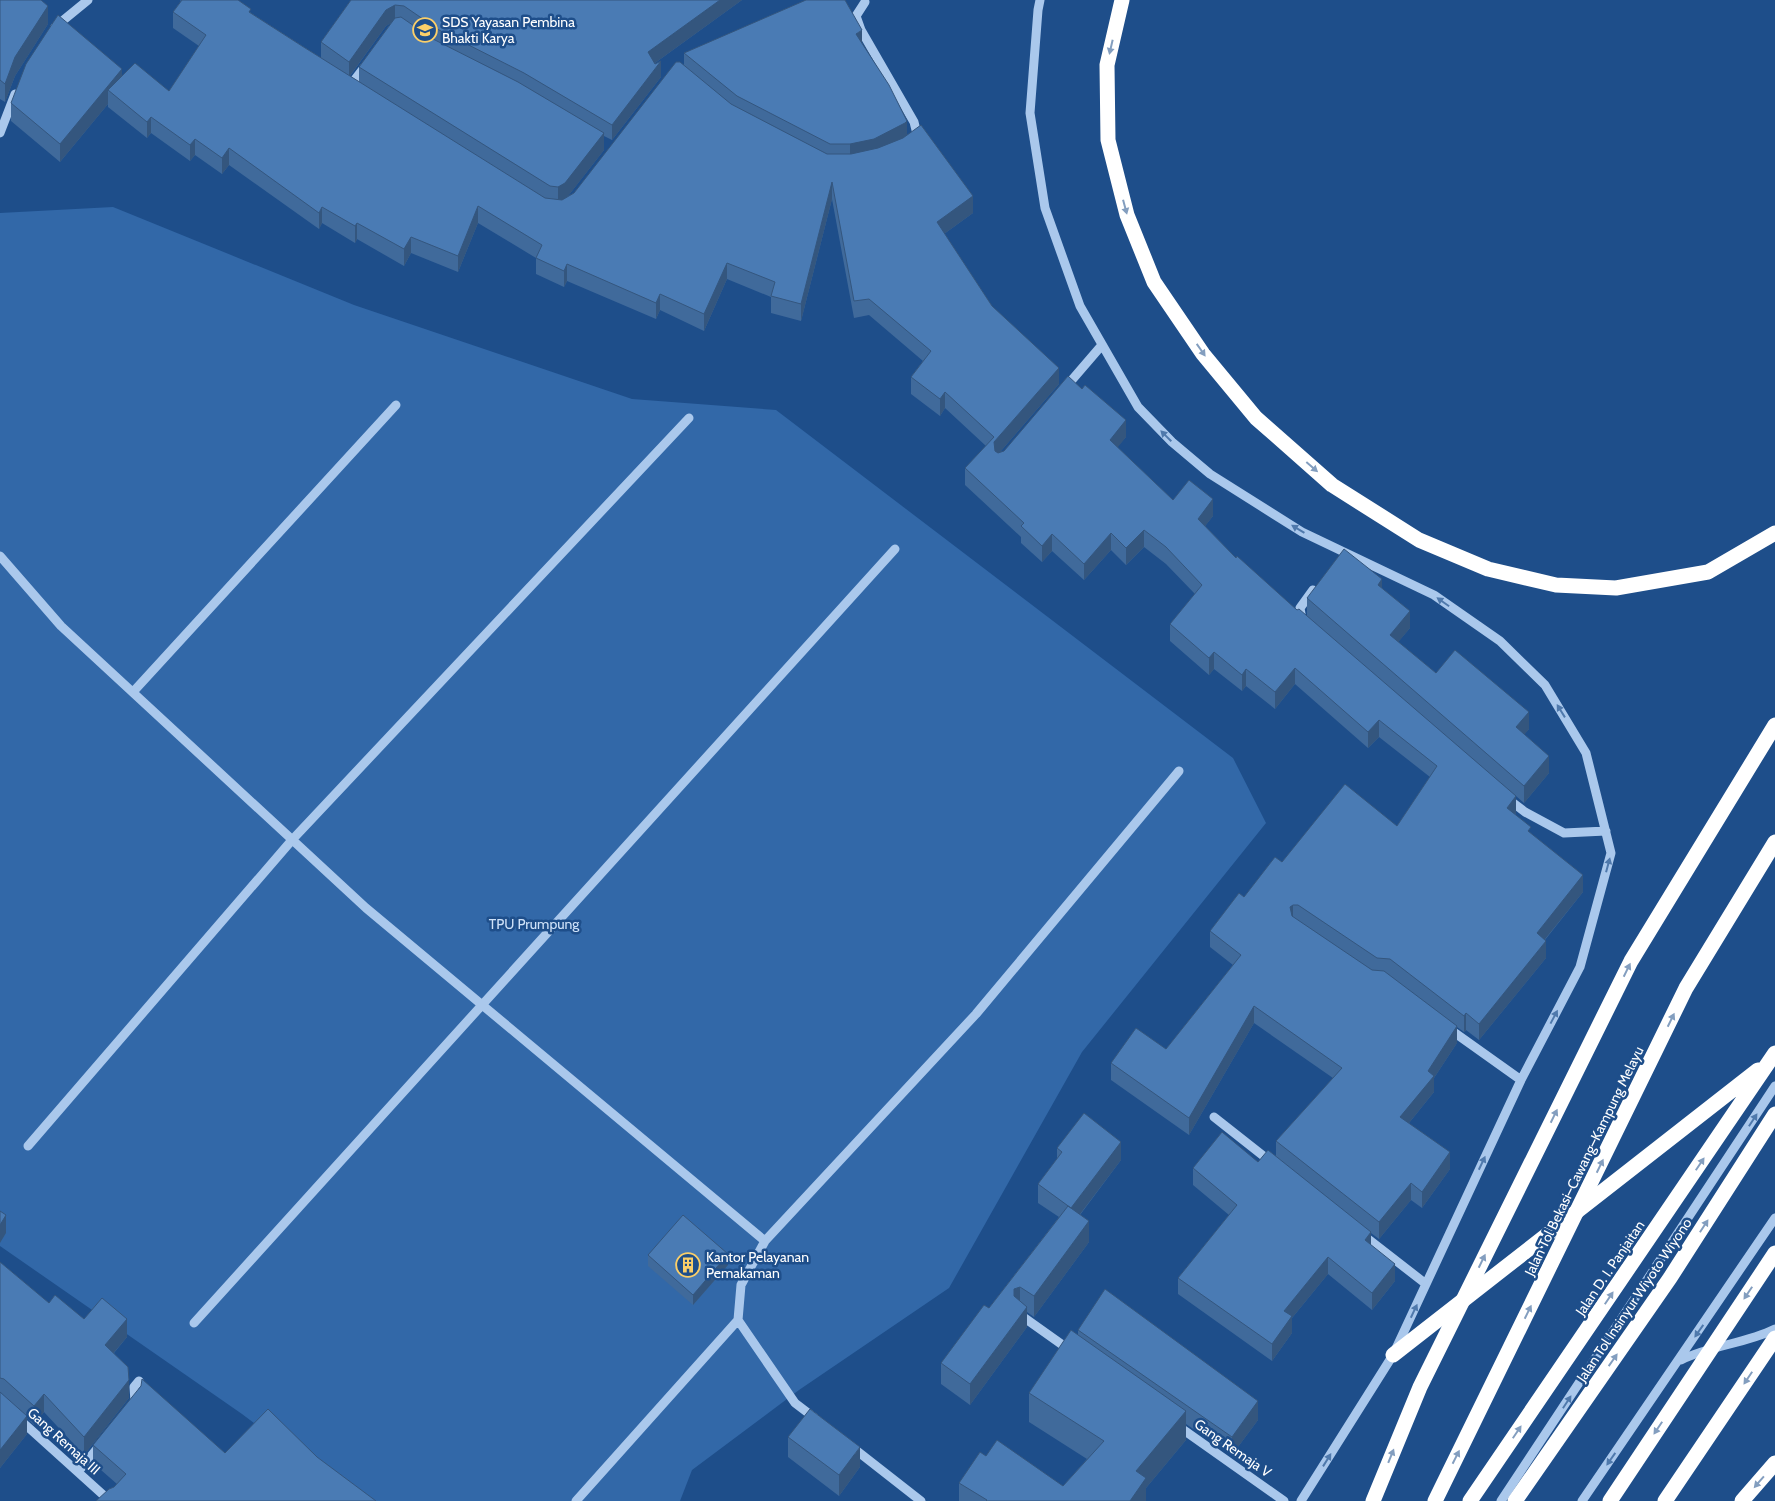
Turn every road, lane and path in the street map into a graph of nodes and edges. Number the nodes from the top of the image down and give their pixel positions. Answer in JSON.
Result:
{"nodes":[{"id":1,"x":88,"y":0,"type":"edge"},
{"id":2,"x":1040,"y":0,"type":"edge"},
{"id":3,"x":1122,"y":0,"type":"edge"},
{"id":4,"x":865,"y":2,"type":"dead end"},
{"id":5,"x":46,"y":38,"type":"edge"},
{"id":6,"x":374,"y":54,"type":"edge"},
{"id":7,"x":17,"y":88,"type":"edge"},
{"id":8,"x":359,"y":91,"type":"edge"},
{"id":9,"x":0,"y":133,"type":"edge"},
{"id":10,"x":910,"y":143,"type":"edge"},
{"id":11,"x":1102,"y":345,"type":"junction"},
{"id":12,"x":1057,"y":397,"type":"edge"},
{"id":13,"x":396,"y":405,"type":"dead end"},
{"id":14,"x":689,"y":418,"type":"dead end"},
{"id":15,"x":1775,"y":533,"type":"edge"},
{"id":16,"x":895,"y":549,"type":"dead end"},
{"id":17,"x":0,"y":556,"type":"edge"},
{"id":18,"x":1322,"y":580,"type":"edge"},
{"id":19,"x":1308,"y":625,"type":"edge"},
{"id":20,"x":133,"y":692,"type":"junction"},
{"id":21,"x":1775,"y":725,"type":"edge"},
{"id":22,"x":1179,"y":771,"type":"dead end"},
{"id":23,"x":1500,"y":791,"type":"edge"},
{"id":24,"x":1606,"y":831,"type":"junction"},
{"id":25,"x":292,"y":840,"type":"junction"},
{"id":26,"x":1775,"y":842,"type":"edge"},
{"id":27,"x":482,"y":1004,"type":"junction"},
{"id":28,"x":1441,"y":1022,"type":"edge"},
{"id":29,"x":1772,"y":1057,"type":"edge"},
{"id":30,"x":1521,"y":1080,"type":"junction"},
{"id":31,"x":1775,"y":1086,"type":"edge"},
{"id":32,"x":1775,"y":1114,"type":"edge"},
{"id":33,"x":1214,"y":1117,"type":"dead end"},
{"id":34,"x":28,"y":1146,"type":"dead end"},
{"id":35,"x":1282,"y":1171,"type":"edge"},
{"id":36,"x":1775,"y":1218,"type":"edge"},
{"id":37,"x":1358,"y":1230,"type":"edge"},
{"id":38,"x":765,"y":1241,"type":"junction"},
{"id":39,"x":1775,"y":1252,"type":"edge"},
{"id":40,"x":1426,"y":1284,"type":"junction"},
{"id":41,"x":1019,"y":1314,"type":"edge"},
{"id":42,"x":738,"y":1320,"type":"junction"},
{"id":43,"x":194,"y":1323,"type":"dead end"},
{"id":44,"x":1775,"y":1329,"type":"edge"},
{"id":45,"x":1775,"y":1338,"type":"edge"},
{"id":46,"x":1393,"y":1355,"type":"junction"},
{"id":47,"x":1083,"y":1359,"type":"edge"},
{"id":48,"x":1678,"y":1362,"type":"junction"},
{"id":49,"x":139,"y":1381,"type":"dead end"},
{"id":50,"x":130,"y":1408,"type":"edge"},
{"id":51,"x":14,"y":1415,"type":"edge"},
{"id":52,"x":1171,"y":1422,"type":"edge"},
{"id":53,"x":824,"y":1426,"type":"edge"},
{"id":54,"x":107,"y":1436,"type":"edge"},
{"id":55,"x":847,"y":1443,"type":"edge"},
{"id":56,"x":1775,"y":1463,"type":"edge"},
{"id":57,"x":78,"y":1472,"type":"junction"},
{"id":58,"x":110,"y":1501,"type":"edge"},
{"id":59,"x":576,"y":1501,"type":"edge"},
{"id":60,"x":921,"y":1501,"type":"edge"},
{"id":61,"x":1284,"y":1501,"type":"edge"},
{"id":62,"x":1301,"y":1501,"type":"edge"},
{"id":63,"x":1373,"y":1501,"type":"edge"},
{"id":64,"x":1435,"y":1501,"type":"edge"},
{"id":65,"x":1470,"y":1501,"type":"edge"},
{"id":66,"x":1501,"y":1501,"type":"edge"},
{"id":67,"x":1515,"y":1501,"type":"edge"},
{"id":68,"x":1582,"y":1501,"type":"edge"},
{"id":69,"x":1610,"y":1501,"type":"edge"},
{"id":70,"x":1664,"y":1501,"type":"edge"},
{"id":71,"x":1742,"y":1501,"type":"edge"}],
"edges":[{"from":1,"to":5,"type":"street"},
{"from":2,"to":11,"type":"street"},
{"from":3,"to":15,"type":"highway","one_way":true},
{"from":4,"to":10,"type":"street"},
{"from":6,"to":8,"type":"street"},
{"from":7,"to":9,"type":"street"},
{"from":11,"to":12,"type":"street"},
{"from":24,"to":11,"type":"street","one_way":true},
{"from":13,"to":20,"type":"street"},
{"from":14,"to":25,"type":"street"},
{"from":16,"to":27,"type":"street"},
{"from":17,"to":20,"type":"street"},
{"from":18,"to":19,"type":"street"},
{"from":20,"to":25,"type":"street"},
{"from":63,"to":21,"type":"highway","one_way":true,"bridge":true},
{"from":22,"to":38,"type":"street"},
{"from":23,"to":24,"type":"street"},
{"from":30,"to":24,"type":"street","one_way":true},
{"from":25,"to":27,"type":"street"},
{"from":25,"to":34,"type":"street"},
{"from":64,"to":26,"type":"highway","name":"Jalan Tol Bekasi–Cawang–Kampung Melayu","one_way":true,"bridge":true},
{"from":27,"to":38,"type":"street"},
{"from":27,"to":43,"type":"street"},
{"from":28,"to":30,"type":"street"},
{"from":29,"to":46,"type":"highway"},
{"from":65,"to":29,"type":"highway","name":"Jalan D. I. Panjaitan","one_way":true},
{"from":40,"to":30,"type":"street","one_way":true},
{"from":66,"to":31,"type":"street","one_way":true},
{"from":67,"to":32,"type":"highway","name":"Jalan Tol Insinyur Wiyoto Wiyono","one_way":true},
{"from":33,"to":35,"type":"street"},
{"from":36,"to":48,"type":"street","one_way":true},
{"from":37,"to":40,"type":"street"},
{"from":38,"to":42,"type":"street"},
{"from":39,"to":69,"type":"highway","one_way":true,"bridge":true},
{"from":46,"to":40,"type":"street","one_way":true},
{"from":41,"to":47,"type":"street"},
{"from":42,"to":53,"type":"street"},
{"from":42,"to":59,"type":"street"},
{"from":44,"to":48,"type":"street"},
{"from":45,"to":70,"type":"highway","one_way":true},
{"from":62,"to":46,"type":"street","one_way":true},
{"from":48,"to":68,"type":"street","one_way":true},
{"from":49,"to":50,"type":"street"},
{"from":51,"to":57,"type":"street","name":"Gang Remaja III"},
{"from":52,"to":61,"type":"street","name":"Gang Remaja V"},
{"from":54,"to":57,"type":"street"},
{"from":55,"to":60,"type":"street"},
{"from":56,"to":71,"type":"highway","one_way":true},
{"from":57,"to":58,"type":"street","name":"Gang Remaja III"}]}
